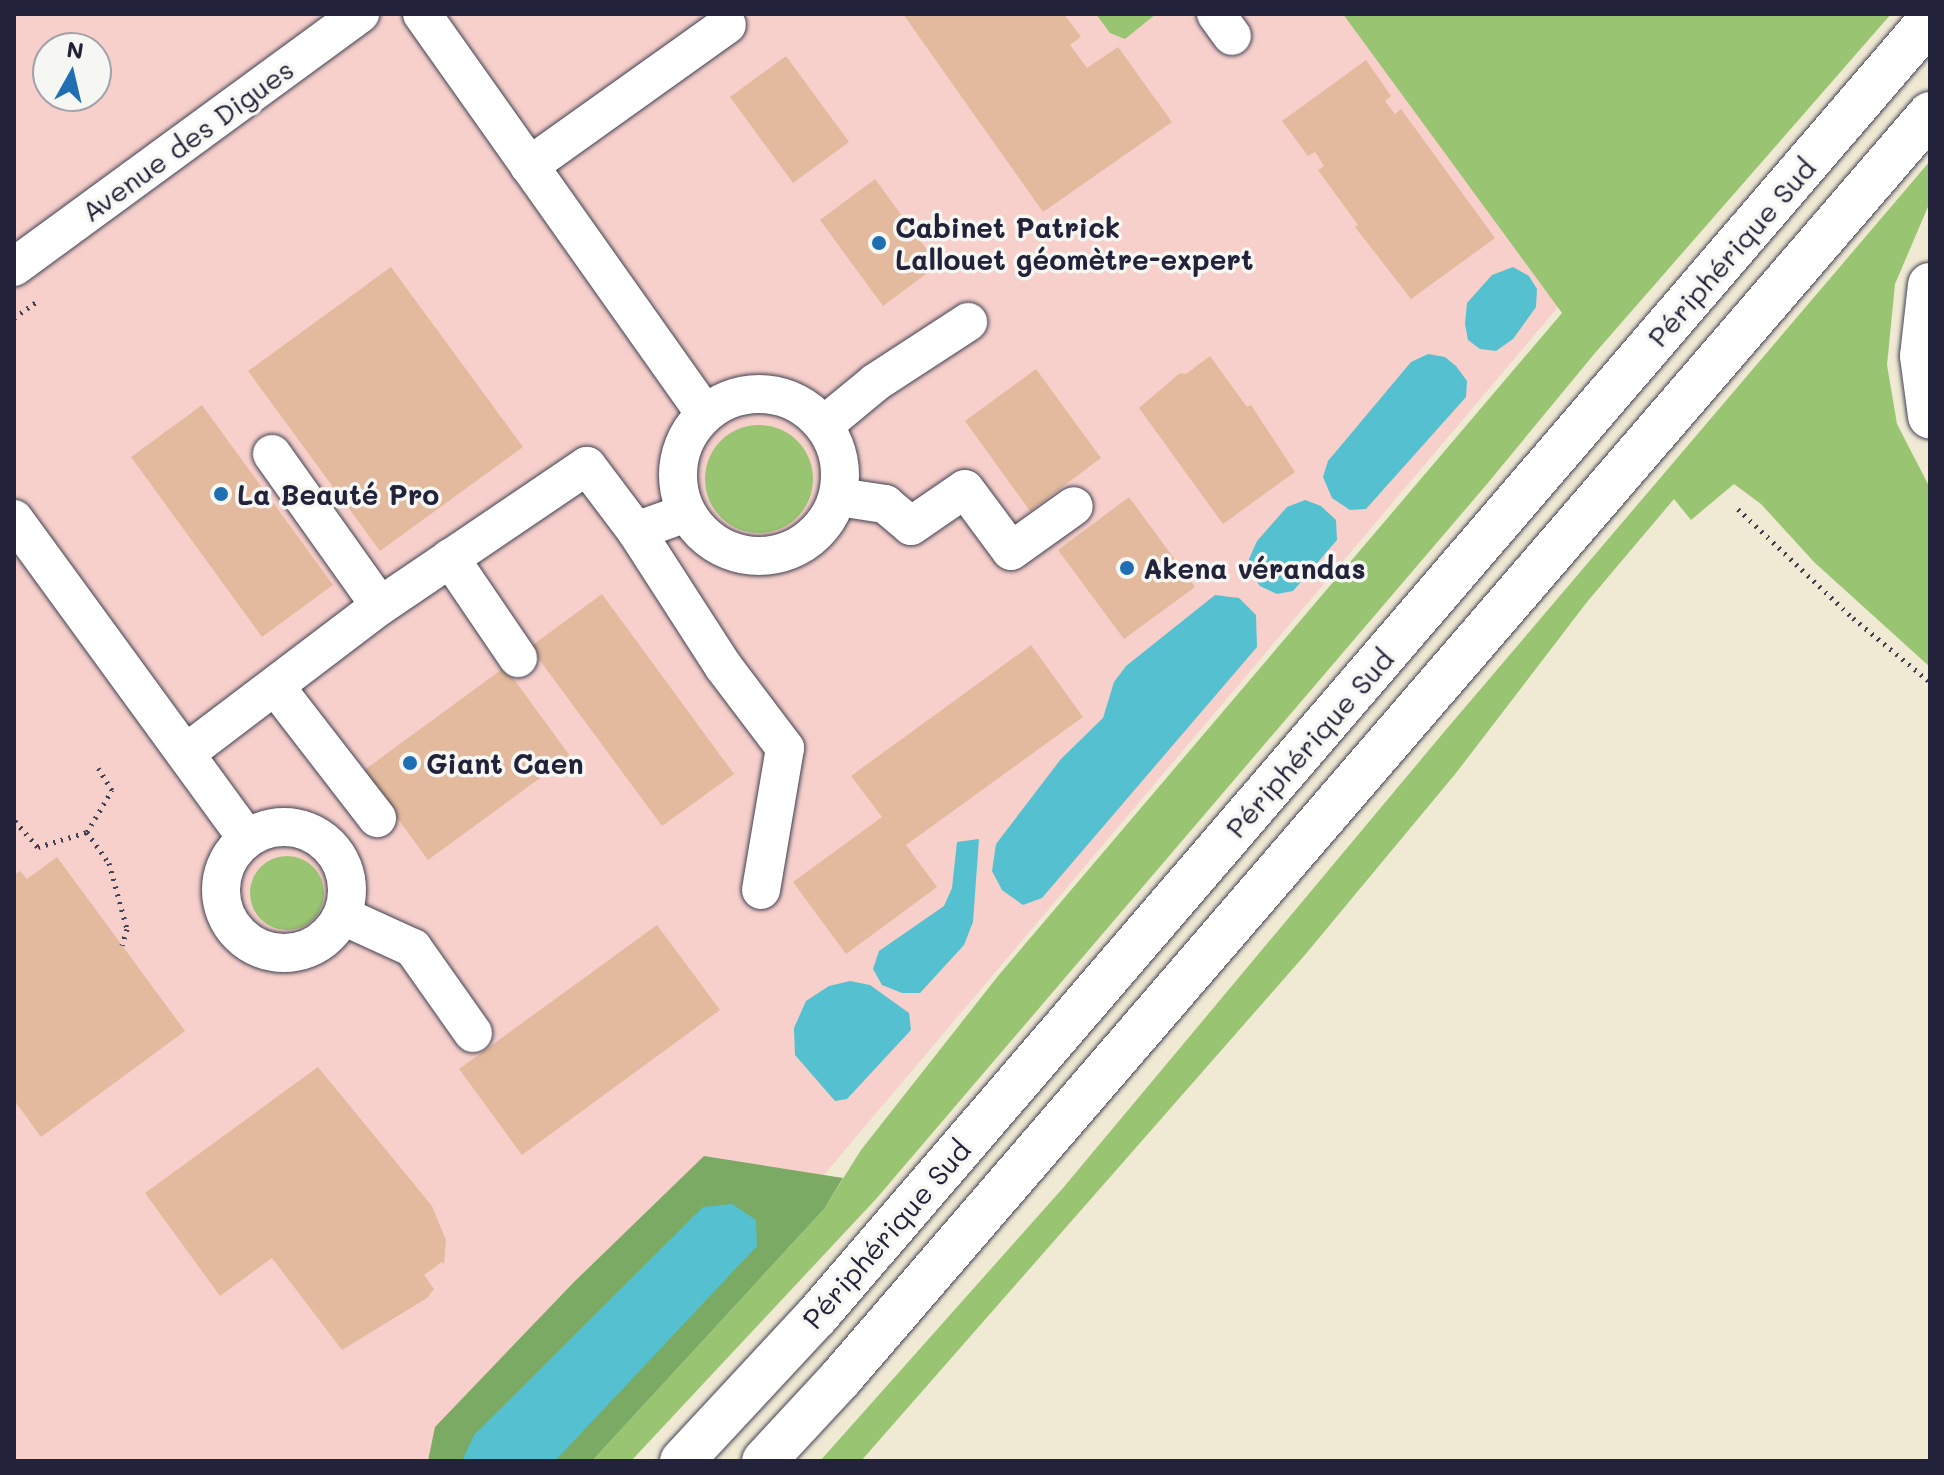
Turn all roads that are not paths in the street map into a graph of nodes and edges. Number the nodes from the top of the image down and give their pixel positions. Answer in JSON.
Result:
{"nodes":[{"id":1,"x":360,"y":14,"type":"edge"},
{"id":2,"x":422,"y":14,"type":"edge"},
{"id":3,"x":1930,"y":20,"type":"edge"},
{"id":4,"x":727,"y":25,"type":"dead end"},
{"id":5,"x":1930,"y":114,"type":"edge"},
{"id":6,"x":529,"y":166,"type":"junction"},
{"id":7,"x":14,"y":267,"type":"edge"},
{"id":8,"x":1930,"y":285,"type":"edge"},
{"id":9,"x":968,"y":322,"type":"dead end"},
{"id":10,"x":705,"y":414,"type":"junction"},
{"id":11,"x":1930,"y":416,"type":"edge"},
{"id":12,"x":824,"y":425,"type":"junction"},
{"id":13,"x":272,"y":454,"type":"dead end"},
{"id":14,"x":839,"y":497,"type":"junction"},
{"id":15,"x":1074,"y":506,"type":"dead end"},
{"id":16,"x":686,"y":513,"type":"junction"},
{"id":17,"x":18,"y":531,"type":"edge"},
{"id":18,"x":636,"y":531,"type":"junction"},
{"id":19,"x":450,"y":558,"type":"junction"},
{"id":20,"x":380,"y":606,"type":"junction"},
{"id":21,"x":518,"y":658,"type":"dead end"},
{"id":22,"x":275,"y":686,"type":"junction"},
{"id":23,"x":186,"y":753,"type":"junction"},
{"id":24,"x":377,"y":818,"type":"dead end"},
{"id":25,"x":247,"y":838,"type":"junction"},
{"id":26,"x":761,"y":890,"type":"dead end"},
{"id":27,"x":343,"y":916,"type":"junction"},
{"id":28,"x":473,"y":1033,"type":"dead end"},
{"id":29,"x":682,"y":1461,"type":"edge"},
{"id":30,"x":764,"y":1461,"type":"edge"}],
"edges":[{"from":1,"to":7,"type":"street","name":"Avenue des Digues"},
{"from":2,"to":6,"type":"street"},
{"from":3,"to":29,"type":"highway","name":"Périphérique Sud"},
{"from":4,"to":6,"type":"street"},
{"from":5,"to":30,"type":"highway"},
{"from":6,"to":10,"type":"street"},
{"from":8,"to":11,"type":"highway"},
{"from":9,"to":12,"type":"street"},
{"from":10,"to":12,"type":"street"},
{"from":10,"to":16,"type":"street"},
{"from":12,"to":14,"type":"street"},
{"from":13,"to":20,"type":"street"},
{"from":14,"to":15,"type":"street"},
{"from":14,"to":16,"type":"street"},
{"from":16,"to":18,"type":"street"},
{"from":17,"to":23,"type":"street"},
{"from":18,"to":19,"type":"street"},
{"from":18,"to":26,"type":"street"},
{"from":19,"to":20,"type":"street"},
{"from":19,"to":21,"type":"street"},
{"from":20,"to":22,"type":"street"},
{"from":22,"to":23,"type":"street"},
{"from":22,"to":24,"type":"street"},
{"from":23,"to":25,"type":"street"},
{"from":25,"to":27,"type":"street"},
{"from":25,"to":27,"type":"street"},
{"from":27,"to":28,"type":"street"}]}
